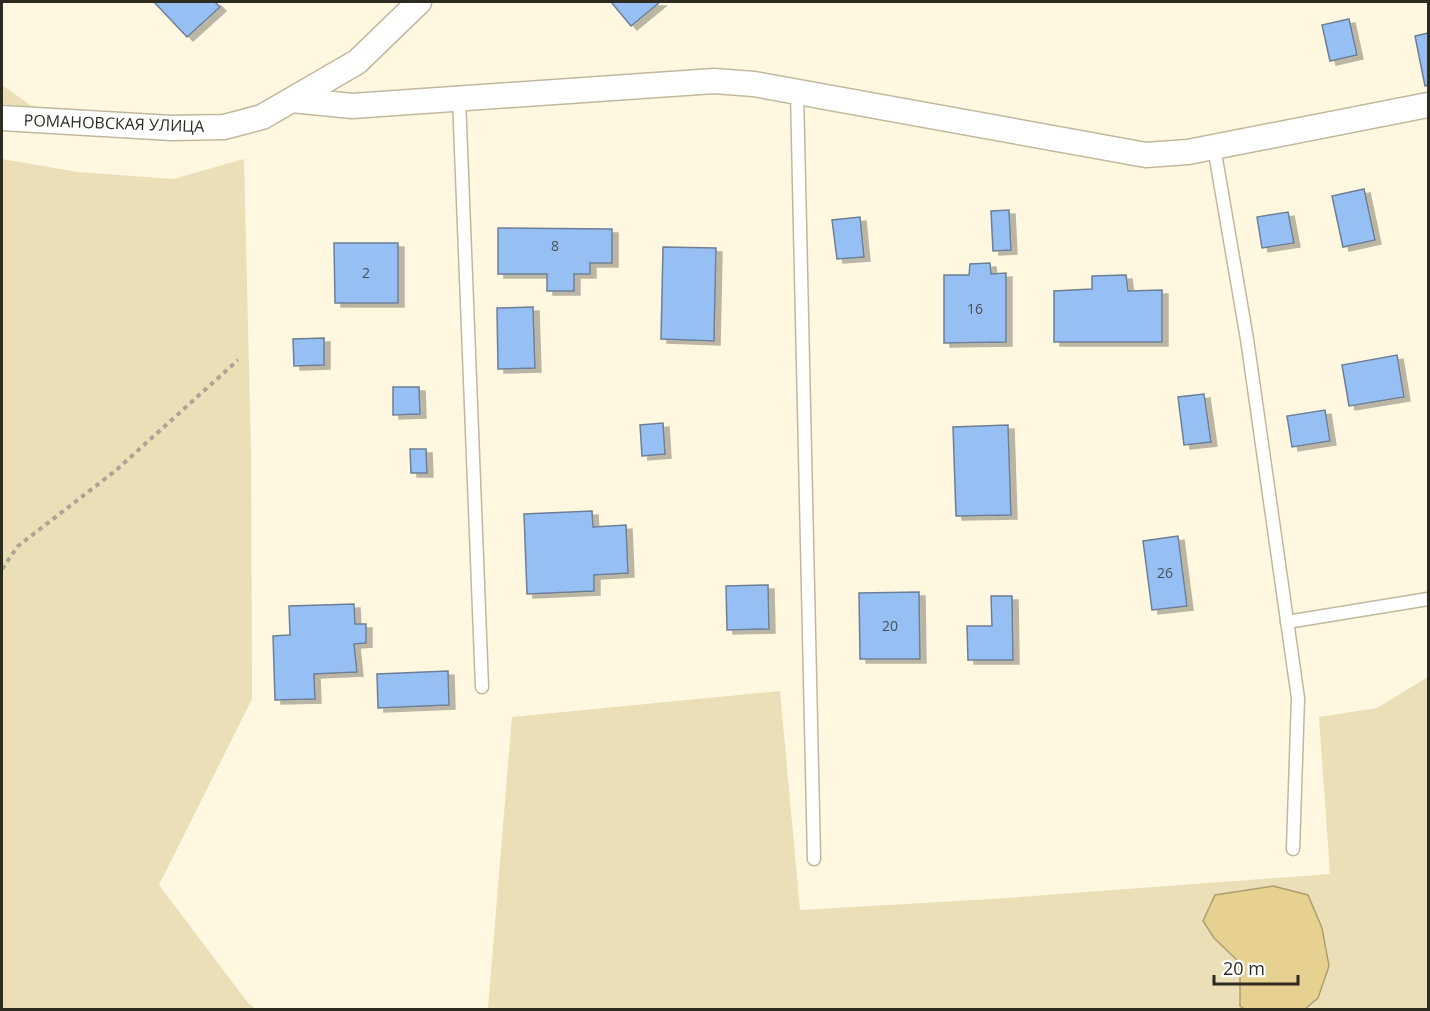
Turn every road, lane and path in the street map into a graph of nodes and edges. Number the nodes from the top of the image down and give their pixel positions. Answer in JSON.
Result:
{"nodes":[{"id":1,"x":420,"y":2,"type":"edge"},
{"id":2,"x":797,"y":92,"type":"junction"},
{"id":3,"x":459,"y":98,"type":"junction"},
{"id":4,"x":292,"y":100,"type":"junction"},
{"id":5,"x":1428,"y":105,"type":"edge"},
{"id":6,"x":2,"y":118,"type":"edge"},
{"id":7,"x":1214,"y":147,"type":"junction"},
{"id":8,"x":238,"y":360,"type":"dead end"},
{"id":9,"x":2,"y":569,"type":"edge"},
{"id":10,"x":1428,"y":600,"type":"edge"},
{"id":11,"x":1287,"y":622,"type":"junction"},
{"id":12,"x":482,"y":687,"type":"dead end"},
{"id":13,"x":1293,"y":849,"type":"dead end"},
{"id":14,"x":814,"y":859,"type":"dead end"}],
"edges":[{"from":1,"to":4,"type":"street","name":"РОМАНОВСКАЯ УЛИЦА"},
{"from":2,"to":3,"type":"street"},
{"from":2,"to":7,"type":"street"},
{"from":2,"to":14,"type":"lane"},
{"from":3,"to":4,"type":"street"},
{"from":3,"to":12,"type":"lane"},
{"from":4,"to":6,"type":"street","name":"РОМАНОВСКАЯ УЛИЦА"},
{"from":5,"to":7,"type":"street"},
{"from":7,"to":11,"type":"lane"},
{"from":8,"to":9,"type":"path"},
{"from":10,"to":11,"type":"lane"},
{"from":11,"to":13,"type":"lane"}]}
